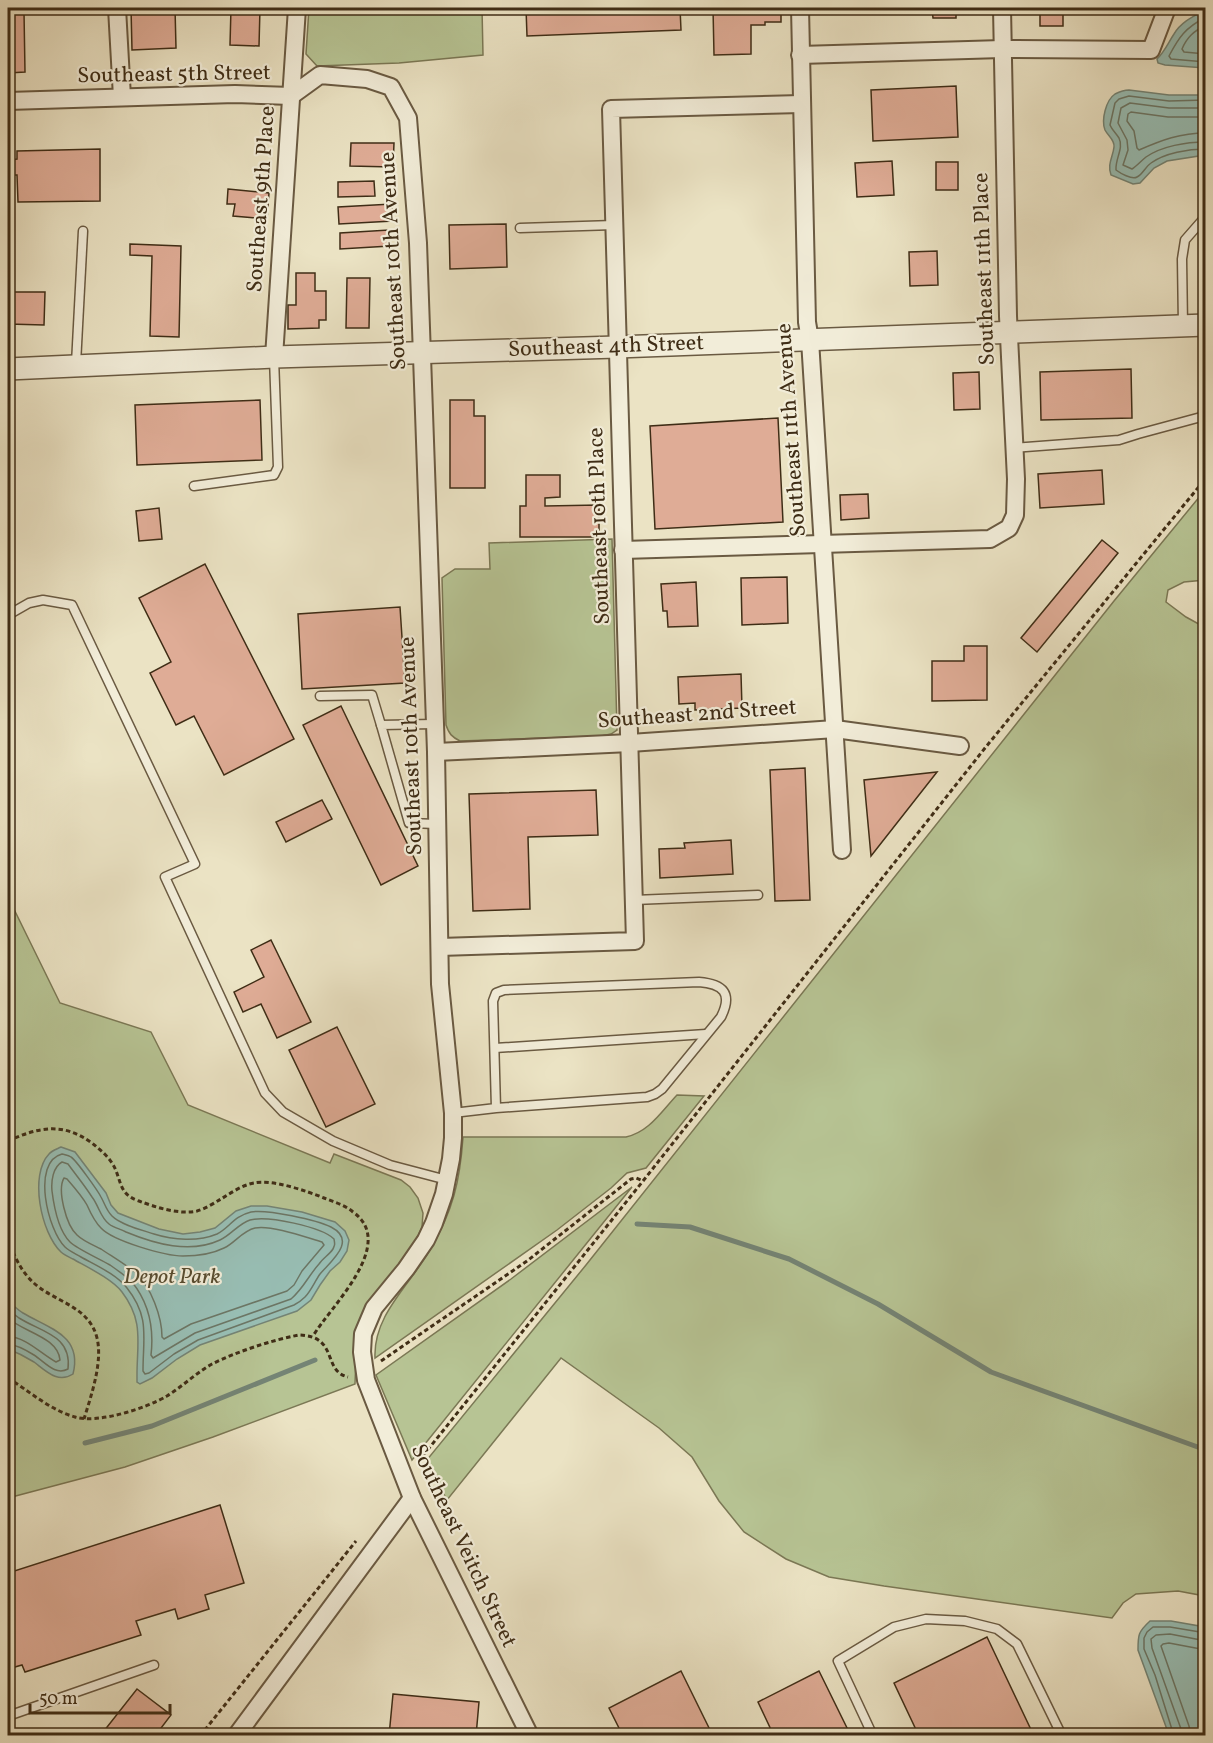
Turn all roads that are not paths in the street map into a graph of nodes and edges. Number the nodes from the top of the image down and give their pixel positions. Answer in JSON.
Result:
{"nodes":[{"id":1,"x":117,"y":8,"type":"edge"},
{"id":2,"x":297,"y":8,"type":"edge"},
{"id":3,"x":800,"y":8,"type":"edge"},
{"id":4,"x":1002,"y":8,"type":"edge"},
{"id":5,"x":1167,"y":8,"type":"edge"},
{"id":6,"x":1002,"y":49,"type":"junction"},
{"id":7,"x":800,"y":55,"type":"junction"},
{"id":8,"x":291,"y":96,"type":"junction"},
{"id":9,"x":122,"y":97,"type":"junction"},
{"id":10,"x":397,"y":98,"type":"joint"},
{"id":11,"x":8,"y":100,"type":"edge"},
{"id":12,"x":801,"y":104,"type":"junction"},
{"id":13,"x":1206,"y":216,"type":"edge"},
{"id":14,"x":614,"y":225,"type":"junction"},
{"id":15,"x":520,"y":228,"type":"dead end"},
{"id":16,"x":83,"y":231,"type":"dead end"},
{"id":17,"x":1206,"y":325,"type":"edge"},
{"id":18,"x":1183,"y":326,"type":"junction"},
{"id":19,"x":1009,"y":333,"type":"junction"},
{"id":20,"x":810,"y":340,"type":"junction"},
{"id":21,"x":618,"y":347,"type":"junction"},
{"id":22,"x":423,"y":353,"type":"junction"},
{"id":23,"x":274,"y":357,"type":"junction"},
{"id":24,"x":76,"y":365,"type":"junction"},
{"id":25,"x":8,"y":369,"type":"edge"},
{"id":26,"x":1206,"y":409,"type":"edge"},
{"id":27,"x":1014,"y":448,"type":"junction"},
{"id":28,"x":194,"y":486,"type":"dead end"},
{"id":29,"x":822,"y":544,"type":"junction"},
{"id":30,"x":622,"y":550,"type":"junction"},
{"id":31,"x":8,"y":615,"type":"edge"},
{"id":32,"x":320,"y":696,"type":"dead end"},
{"id":33,"x":434,"y":724,"type":"junction"},
{"id":34,"x":381,"y":725,"type":"junction"},
{"id":35,"x":834,"y":729,"type":"junction"},
{"id":36,"x":630,"y":743,"type":"junction"},
{"id":37,"x":960,"y":746,"type":"dead end"},
{"id":38,"x":436,"y":752,"type":"junction"},
{"id":39,"x":437,"y":824,"type":"junction"},
{"id":40,"x":842,"y":850,"type":"dead end"},
{"id":41,"x":758,"y":896,"type":"dead end"},
{"id":42,"x":634,"y":900,"type":"junction"},
{"id":43,"x":440,"y":947,"type":"junction"},
{"id":44,"x":706,"y":1034,"type":"junction"},
{"id":45,"x":495,"y":1048,"type":"junction"},
{"id":46,"x":496,"y":1108,"type":"junction"},
{"id":47,"x":453,"y":1113,"type":"junction"},
{"id":48,"x":448,"y":1180,"type":"junction"},
{"id":49,"x":365,"y":1371,"type":"joint"},
{"id":50,"x":412,"y":1498,"type":"junction"},
{"id":51,"x":154,"y":1665,"type":"dead end"},
{"id":52,"x":8,"y":1716,"type":"edge"},
{"id":53,"x":236,"y":1736,"type":"edge"},
{"id":54,"x":530,"y":1736,"type":"edge"},
{"id":55,"x":873,"y":1736,"type":"edge"},
{"id":56,"x":1062,"y":1736,"type":"edge"}],
"edges":[{"from":1,"to":9,"type":"street"},
{"from":2,"to":8,"type":"street","name":"Southeast 9th Place"},
{"from":3,"to":7,"type":"street","name":"Southeast 11th Avenue"},
{"from":4,"to":6,"type":"street","name":"Southeast 11th Place"},
{"from":5,"to":6,"type":"street"},
{"from":6,"to":7,"type":"street"},
{"from":6,"to":19,"type":"street","name":"Southeast 11th Place"},
{"from":7,"to":12,"type":"street","name":"Southeast 11th Avenue"},
{"from":8,"to":9,"type":"street","name":"Southeast 5th Street"},
{"from":8,"to":10,"type":"street","name":"Southeast 5th Street"},
{"from":8,"to":23,"type":"street","name":"Southeast 9th Place"},
{"from":9,"to":11,"type":"street","name":"Southeast 5th Street"},
{"from":10,"to":22,"type":"street","name":"Southeast 10th Avenue"},
{"from":12,"to":14,"type":"street","name":"Southeast 10th Place"},
{"from":12,"to":20,"type":"street","name":"Southeast 11th Avenue"},
{"from":13,"to":18,"type":"lane"},
{"from":14,"to":15,"type":"lane"},
{"from":14,"to":21,"type":"street","name":"Southeast 10th Place"},
{"from":16,"to":24,"type":"lane"},
{"from":17,"to":18,"type":"street","name":"Southeast 4th Street"},
{"from":18,"to":19,"type":"street","name":"Southeast 4th Street"},
{"from":19,"to":20,"type":"street","name":"Southeast 4th Street"},
{"from":19,"to":27,"type":"street","name":"Southeast 11th Place"},
{"from":20,"to":21,"type":"street","name":"Southeast 4th Street"},
{"from":20,"to":29,"type":"street","name":"Southeast 11th Avenue"},
{"from":21,"to":22,"type":"street","name":"Southeast 4th Street"},
{"from":21,"to":30,"type":"street","name":"Southeast 10th Place"},
{"from":22,"to":23,"type":"street","name":"Southeast 4th Street"},
{"from":22,"to":33,"type":"street","name":"Southeast 10th Avenue"},
{"from":23,"to":24,"type":"street","name":"Southeast 4th Street"},
{"from":23,"to":28,"type":"lane"},
{"from":24,"to":25,"type":"street","name":"Southeast 4th Street"},
{"from":26,"to":27,"type":"lane"},
{"from":27,"to":29,"type":"street","name":"Southeast 11th Place"},
{"from":29,"to":30,"type":"street"},
{"from":29,"to":35,"type":"street","name":"Southeast 11th Avenue"},
{"from":30,"to":36,"type":"street","name":"Southeast 10th Place"},
{"from":31,"to":48,"type":"lane"},
{"from":32,"to":34,"type":"lane"},
{"from":33,"to":34,"type":"lane"},
{"from":33,"to":38,"type":"street","name":"Southeast 10th Avenue"},
{"from":34,"to":39,"type":"lane"},
{"from":35,"to":36,"type":"street","name":"Southeast 2nd Street"},
{"from":35,"to":37,"type":"street","name":"Southeast 2nd Street"},
{"from":35,"to":40,"type":"street","name":"Southeast 11th Avenue"},
{"from":36,"to":38,"type":"street","name":"Southeast 2nd Street"},
{"from":36,"to":42,"type":"street","name":"Southeast 10th Place"},
{"from":38,"to":39,"type":"street","name":"Southeast 10th Avenue"},
{"from":39,"to":43,"type":"street","name":"Southeast 10th Avenue"},
{"from":41,"to":42,"type":"lane"},
{"from":42,"to":43,"type":"street","name":"Southeast 10th Place"},
{"from":43,"to":47,"type":"street","name":"Southeast 10th Avenue"},
{"from":44,"to":45,"type":"lane"},
{"from":44,"to":45,"type":"lane"},
{"from":44,"to":46,"type":"lane"},
{"from":45,"to":46,"type":"lane"},
{"from":46,"to":47,"type":"lane"},
{"from":47,"to":48,"type":"street","name":"Southeast 10th Avenue"},
{"from":48,"to":49,"type":"street","name":"Southeast 10th Avenue"},
{"from":49,"to":50,"type":"street","name":"Southeast Veitch Street"},
{"from":50,"to":53,"type":"street"},
{"from":50,"to":54,"type":"street","name":"Southeast Veitch Street"},
{"from":51,"to":52,"type":"lane"},
{"from":55,"to":56,"type":"lane"}]}
